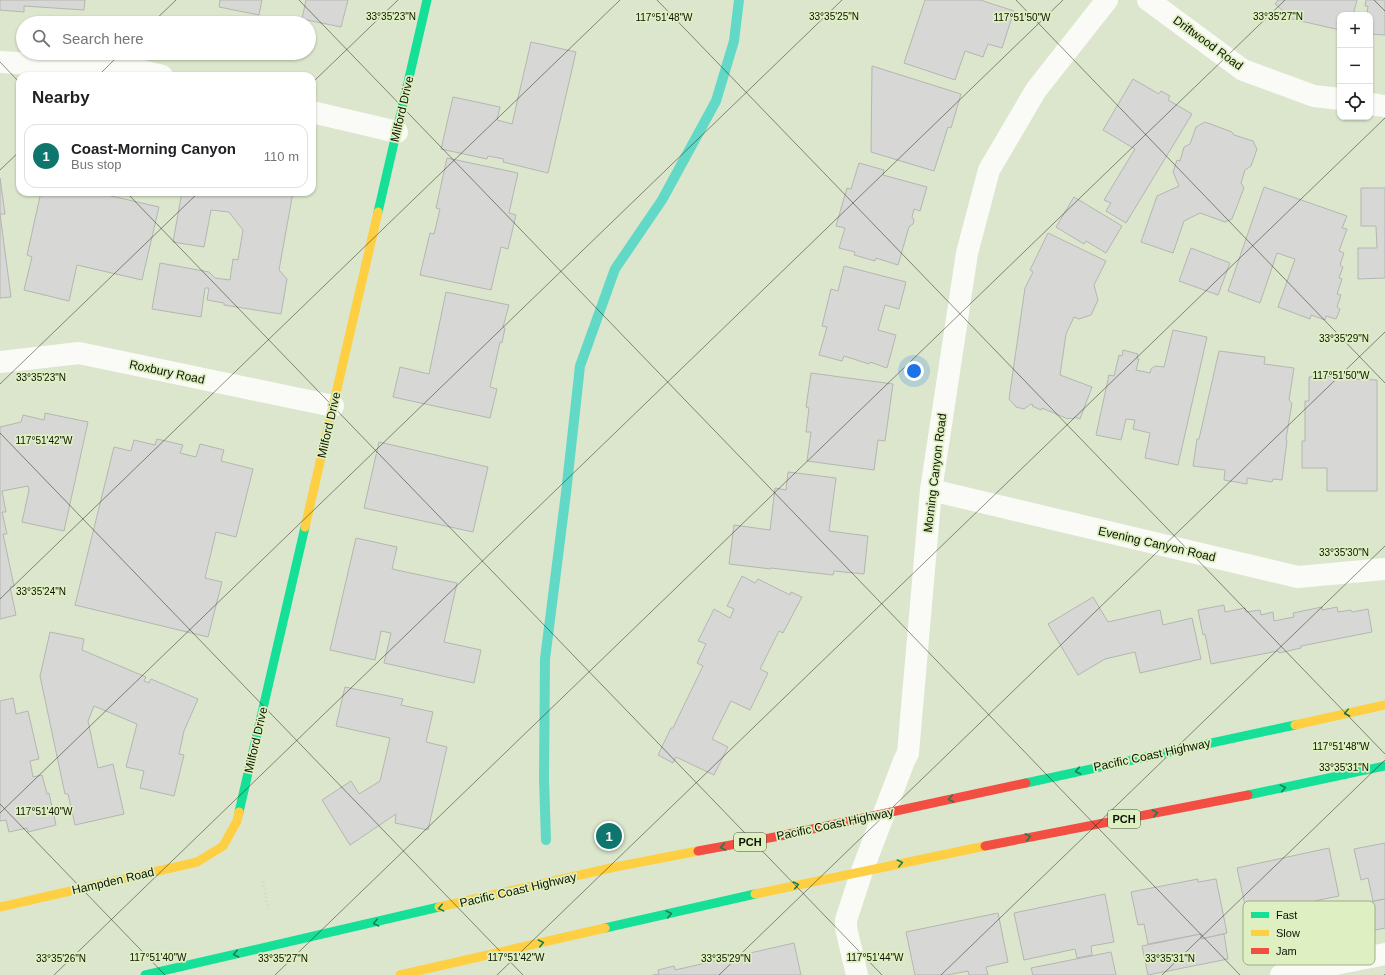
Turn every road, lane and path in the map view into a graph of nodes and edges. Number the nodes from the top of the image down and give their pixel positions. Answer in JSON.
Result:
{"nodes":[{"id":1,"x":428,"y":0,"type":"edge"},
{"id":2,"x":1107,"y":0,"type":"edge"},
{"id":3,"x":1148,"y":0,"type":"edge"},
{"id":4,"x":0,"y":62,"type":"edge"},
{"id":5,"x":146,"y":72,"type":"edge"},
{"id":6,"x":1337,"y":99,"type":"edge"},
{"id":7,"x":1373,"y":104,"type":"edge"},
{"id":8,"x":1385,"y":106,"type":"edge"},
{"id":9,"x":316,"y":113,"type":"edge"},
{"id":10,"x":397,"y":132,"type":"junction"},
{"id":11,"x":0,"y":362,"type":"edge"},
{"id":12,"x":333,"y":406,"type":"junction"},
{"id":13,"x":931,"y":490,"type":"junction"},
{"id":14,"x":1385,"y":569,"type":"edge"},
{"id":15,"x":1385,"y":706,"type":"edge"},
{"id":16,"x":1385,"y":766,"type":"edge"},
{"id":17,"x":884,"y":814,"type":"junction"},
{"id":18,"x":223,"y":846,"type":"joint"},
{"id":19,"x":862,"y":871,"type":"junction"},
{"id":20,"x":263,"y":881,"type":"dead end"},
{"id":21,"x":0,"y":907,"type":"edge"},
{"id":22,"x":268,"y":909,"type":"dead end"},
{"id":23,"x":1385,"y":954,"type":"edge"},
{"id":24,"x":1375,"y":956,"type":"edge"},
{"id":25,"x":1331,"y":965,"type":"edge"},
{"id":26,"x":145,"y":975,"type":"edge"},
{"id":27,"x":400,"y":975,"type":"edge"},
{"id":28,"x":857,"y":975,"type":"edge"},
{"id":29,"x":1281,"y":975,"type":"edge"}],
"edges":[{"from":1,"to":10,"type":"main road","name":"Milford Drive"},
{"from":2,"to":13,"type":"street","name":"Morning Canyon Road"},
{"from":3,"to":6,"type":"street","name":"Driftwood Road"},
{"from":4,"to":5,"type":"street"},
{"from":7,"to":8,"type":"street"},
{"from":9,"to":10,"type":"street"},
{"from":10,"to":12,"type":"main road","name":"Milford Drive"},
{"from":11,"to":12,"type":"street","name":"Roxbury Road"},
{"from":12,"to":18,"type":"main road","name":"Milford Drive"},
{"from":13,"to":14,"type":"street","name":"Evening Canyon Road"},
{"from":13,"to":17,"type":"street","name":"Morning Canyon Road"},
{"from":15,"to":17,"type":"main road","name":"Pacific Coast Highway","number":"PCH","one_way":true},
{"from":19,"to":16,"type":"main road","number":"PCH","one_way":true},
{"from":17,"to":19,"type":"street","name":"Morning Canyon Road"},
{"from":17,"to":26,"type":"main road","name":"Pacific Coast Highway","number":"PCH","one_way":true},
{"from":18,"to":21,"type":"main road","name":"Hampden Road"},
{"from":27,"to":19,"type":"main road","number":"PCH","one_way":true},
{"from":19,"to":28,"type":"street","name":"Morning Canyon Road"},
{"from":20,"to":22,"type":"path"},
{"from":23,"to":24,"type":"street"},
{"from":25,"to":29,"type":"street"}]}
